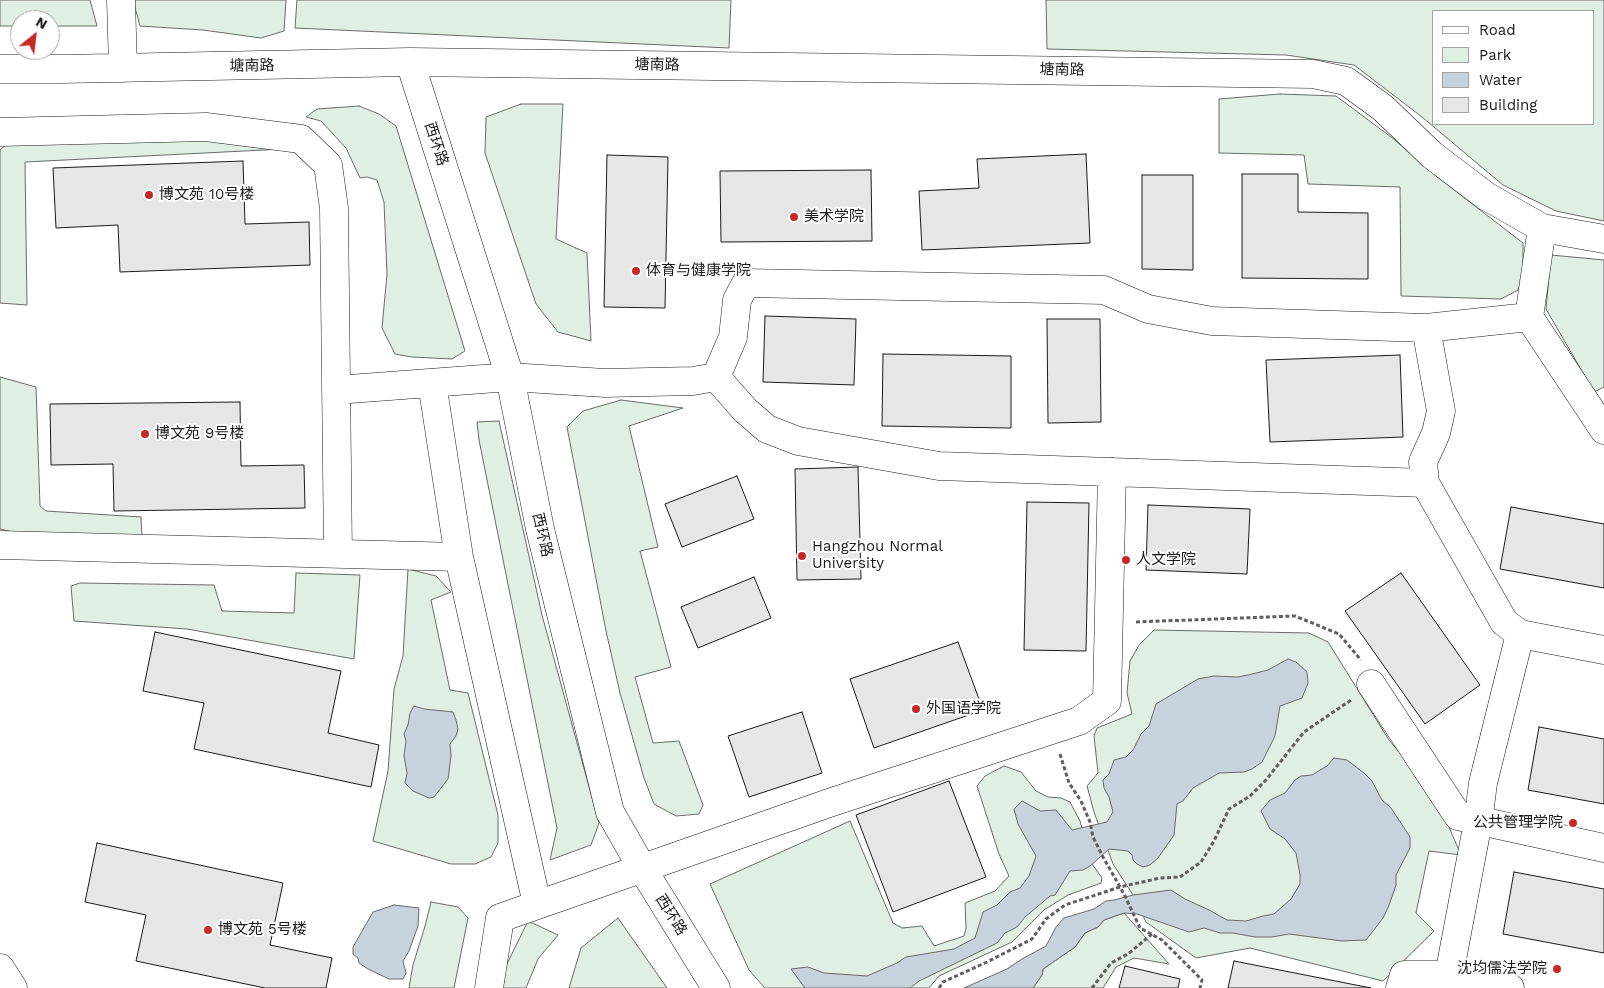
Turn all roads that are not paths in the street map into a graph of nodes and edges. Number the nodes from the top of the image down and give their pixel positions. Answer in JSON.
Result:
{"nodes":[{"id":1,"x":121,"y":0,"type":"edge"},
{"id":2,"x":410,"y":62,"type":"junction"},
{"id":3,"x":123,"y":68,"type":"junction"},
{"id":4,"x":0,"y":69,"type":"edge"},
{"id":5,"x":0,"y":132,"type":"edge"},
{"id":6,"x":1542,"y":228,"type":"junction"},
{"id":7,"x":1604,"y":239,"type":"edge"},
{"id":8,"x":1529,"y":317,"type":"junction"},
{"id":9,"x":1426,"y":328,"type":"junction"},
{"id":10,"x":510,"y":377,"type":"junction"},
{"id":11,"x":716,"y":377,"type":"junction"},
{"id":12,"x":432,"y":384,"type":"junction"},
{"id":13,"x":336,"y":390,"type":"junction"},
{"id":14,"x":1604,"y":430,"type":"edge"},
{"id":15,"x":1112,"y":472,"type":"junction"},
{"id":16,"x":1425,"y":483,"type":"junction"},
{"id":17,"x":0,"y":545,"type":"edge"},
{"id":18,"x":338,"y":554,"type":"junction"},
{"id":19,"x":459,"y":557,"type":"junction"},
{"id":20,"x":1520,"y":634,"type":"junction"},
{"id":21,"x":1604,"y":650,"type":"edge"},
{"id":22,"x":1371,"y":684,"type":"road end"},
{"id":23,"x":1478,"y":822,"type":"junction"},
{"id":24,"x":1604,"y":848,"type":"edge"},
{"id":25,"x":642,"y":868,"type":"junction"},
{"id":26,"x":537,"y":904,"type":"junction"},
{"id":27,"x":0,"y":968,"type":"edge"},
{"id":28,"x":1449,"y":975,"type":"junction"},
{"id":29,"x":13,"y":988,"type":"edge"},
{"id":30,"x":489,"y":988,"type":"edge"},
{"id":31,"x":716,"y":988,"type":"edge"},
{"id":32,"x":1400,"y":988,"type":"edge"},
{"id":33,"x":1510,"y":988,"type":"edge"}],
"edges":[{"from":1,"to":3,"type":"street"},
{"from":2,"to":3,"type":"street","name":"塘南路"},
{"from":2,"to":6,"type":"street","name":"塘南路"},
{"from":2,"to":10,"type":"street","name":"西环路"},
{"from":3,"to":4,"type":"street","name":"塘南路"},
{"from":5,"to":13,"type":"street"},
{"from":6,"to":7,"type":"street","name":"塘南路"},
{"from":6,"to":8,"type":"street"},
{"from":8,"to":9,"type":"street"},
{"from":8,"to":14,"type":"street"},
{"from":9,"to":11,"type":"street"},
{"from":9,"to":16,"type":"street"},
{"from":10,"to":11,"type":"street"},
{"from":10,"to":12,"type":"street"},
{"from":10,"to":25,"type":"street","name":"西环路"},
{"from":11,"to":15,"type":"street"},
{"from":12,"to":13,"type":"street"},
{"from":12,"to":19,"type":"street"},
{"from":13,"to":18,"type":"street"},
{"from":15,"to":16,"type":"street"},
{"from":15,"to":25,"type":"street"},
{"from":16,"to":20,"type":"street"},
{"from":17,"to":18,"type":"street"},
{"from":18,"to":19,"type":"street"},
{"from":19,"to":26,"type":"street"},
{"from":20,"to":21,"type":"street"},
{"from":20,"to":23,"type":"street"},
{"from":22,"to":23,"type":"street"},
{"from":23,"to":24,"type":"street"},
{"from":23,"to":28,"type":"street"},
{"from":25,"to":26,"type":"street"},
{"from":25,"to":31,"type":"street","name":"西环路"},
{"from":26,"to":30,"type":"street"},
{"from":27,"to":29,"type":"street"},
{"from":28,"to":32,"type":"street"},
{"from":28,"to":33,"type":"street"}]}
